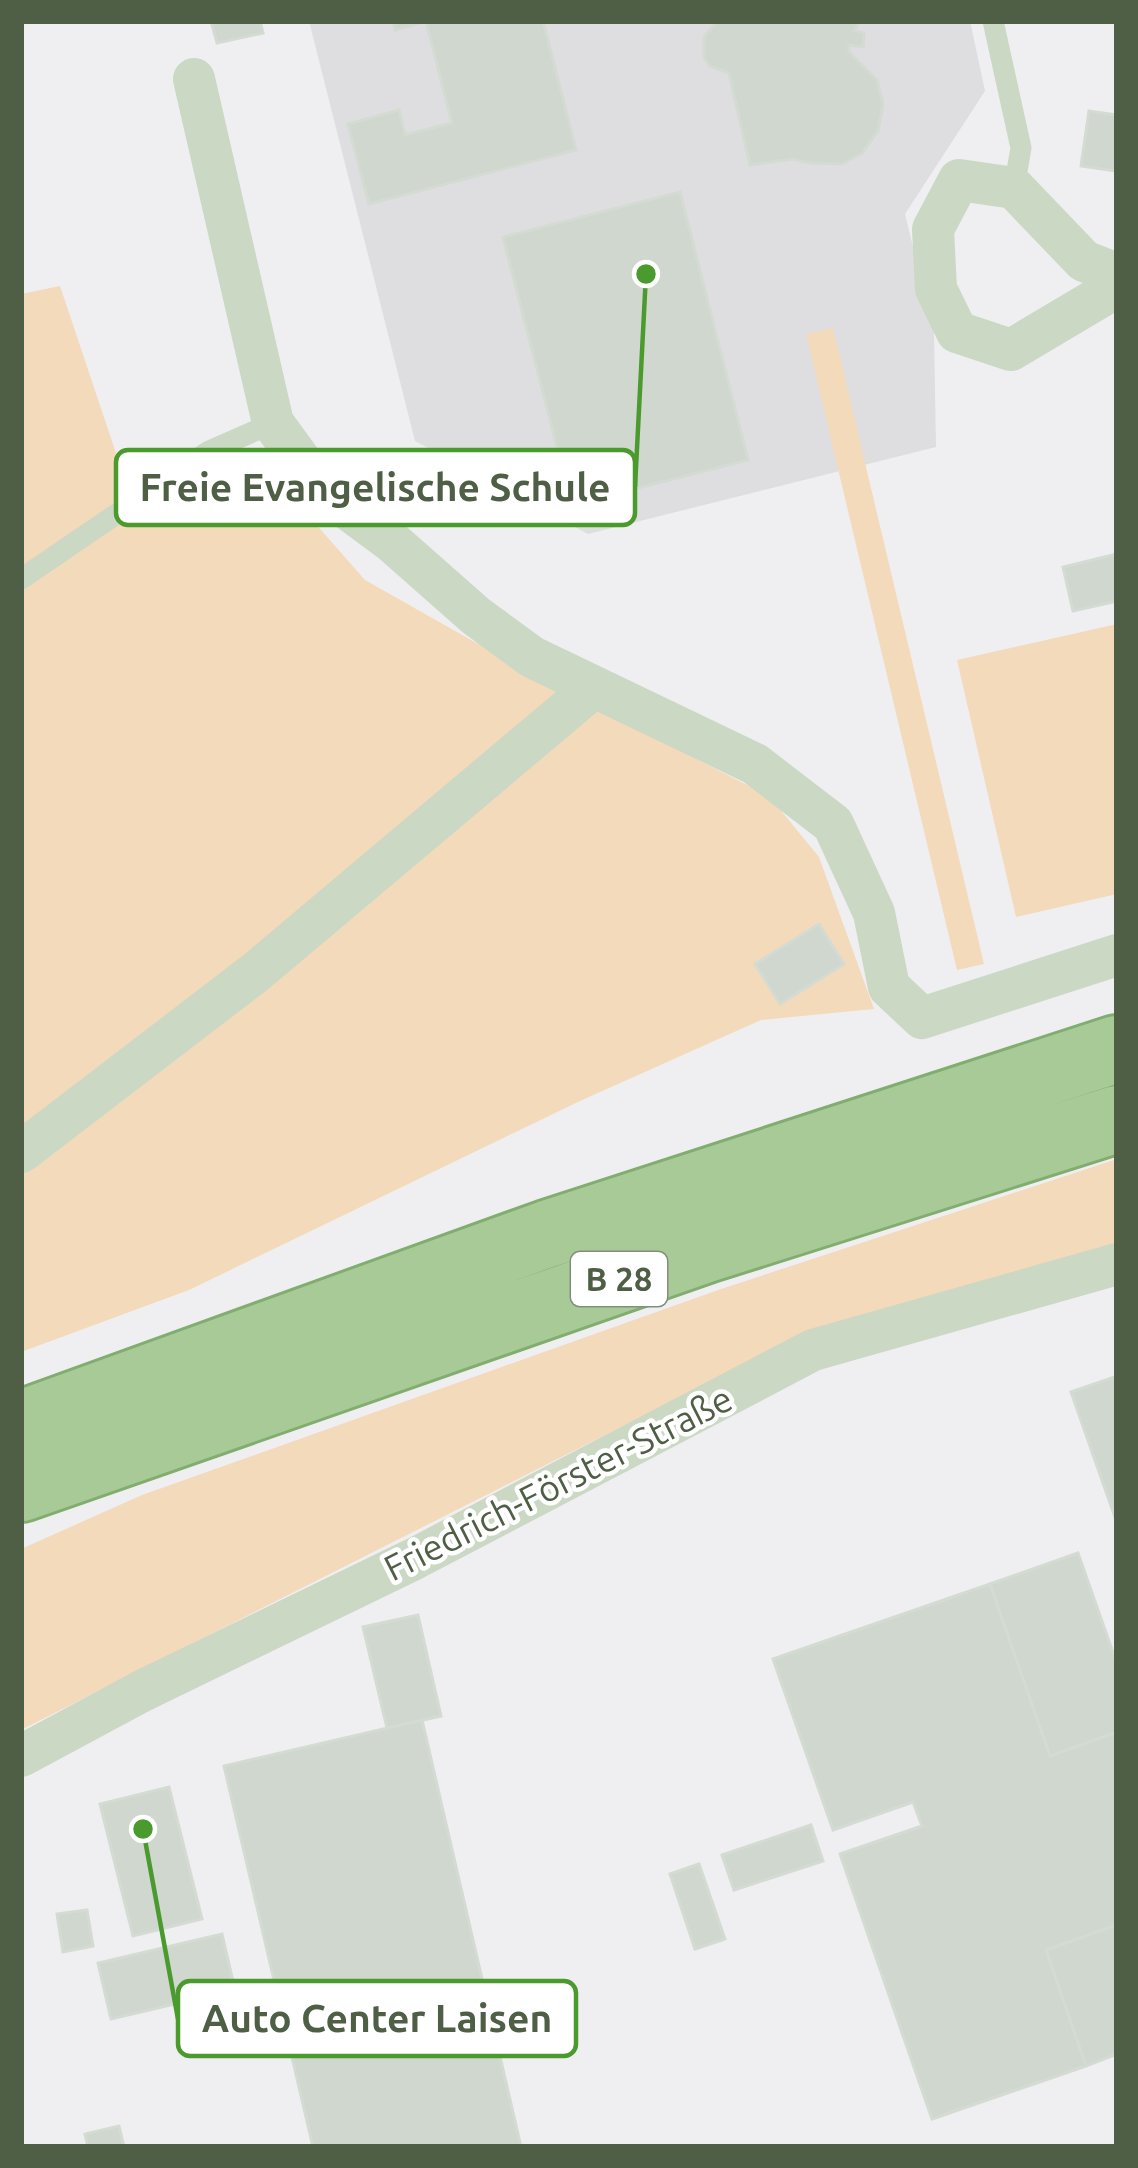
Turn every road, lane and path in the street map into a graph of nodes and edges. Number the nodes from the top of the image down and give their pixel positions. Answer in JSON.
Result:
{"nodes":[{"id":1,"x":993,"y":21,"type":"edge"},
{"id":2,"x":194,"y":79,"type":"dead end"},
{"id":3,"x":1014,"y":188,"type":"junction"},
{"id":4,"x":1117,"y":274,"type":"edge"},
{"id":5,"x":1117,"y":286,"type":"edge"},
{"id":6,"x":273,"y":423,"type":"junction"},
{"id":7,"x":21,"y":579,"type":"edge"},
{"id":8,"x":592,"y":688,"type":"junction"},
{"id":9,"x":1117,"y":955,"type":"edge"},
{"id":10,"x":1117,"y":1049,"type":"edge"},
{"id":11,"x":1117,"y":1119,"type":"edge"},
{"id":12,"x":21,"y":1152,"type":"edge"},
{"id":13,"x":1117,"y":1264,"type":"edge"},
{"id":14,"x":21,"y":1424,"type":"edge"},
{"id":15,"x":125,"y":1449,"type":"junction"},
{"id":16,"x":21,"y":1488,"type":"edge"},
{"id":17,"x":21,"y":1522,"type":"edge"},
{"id":18,"x":21,"y":1756,"type":"edge"}],
"edges":[{"from":1,"to":3,"type":"lane"},
{"from":2,"to":6,"type":"street"},
{"from":3,"to":4,"type":"street"},
{"from":3,"to":5,"type":"street"},
{"from":6,"to":7,"type":"lane"},
{"from":6,"to":8,"type":"street"},
{"from":8,"to":9,"type":"street"},
{"from":8,"to":12,"type":"street"},
{"from":10,"to":14,"type":"highway","number":"B 28"},
{"from":11,"to":15,"type":"highway","number":"B 28"},
{"from":13,"to":18,"type":"street","name":"Friedrich-Förster-Straße"},
{"from":15,"to":16,"type":"highway","number":"B 28"},
{"from":15,"to":17,"type":"highway","number":"B 28"}]}
